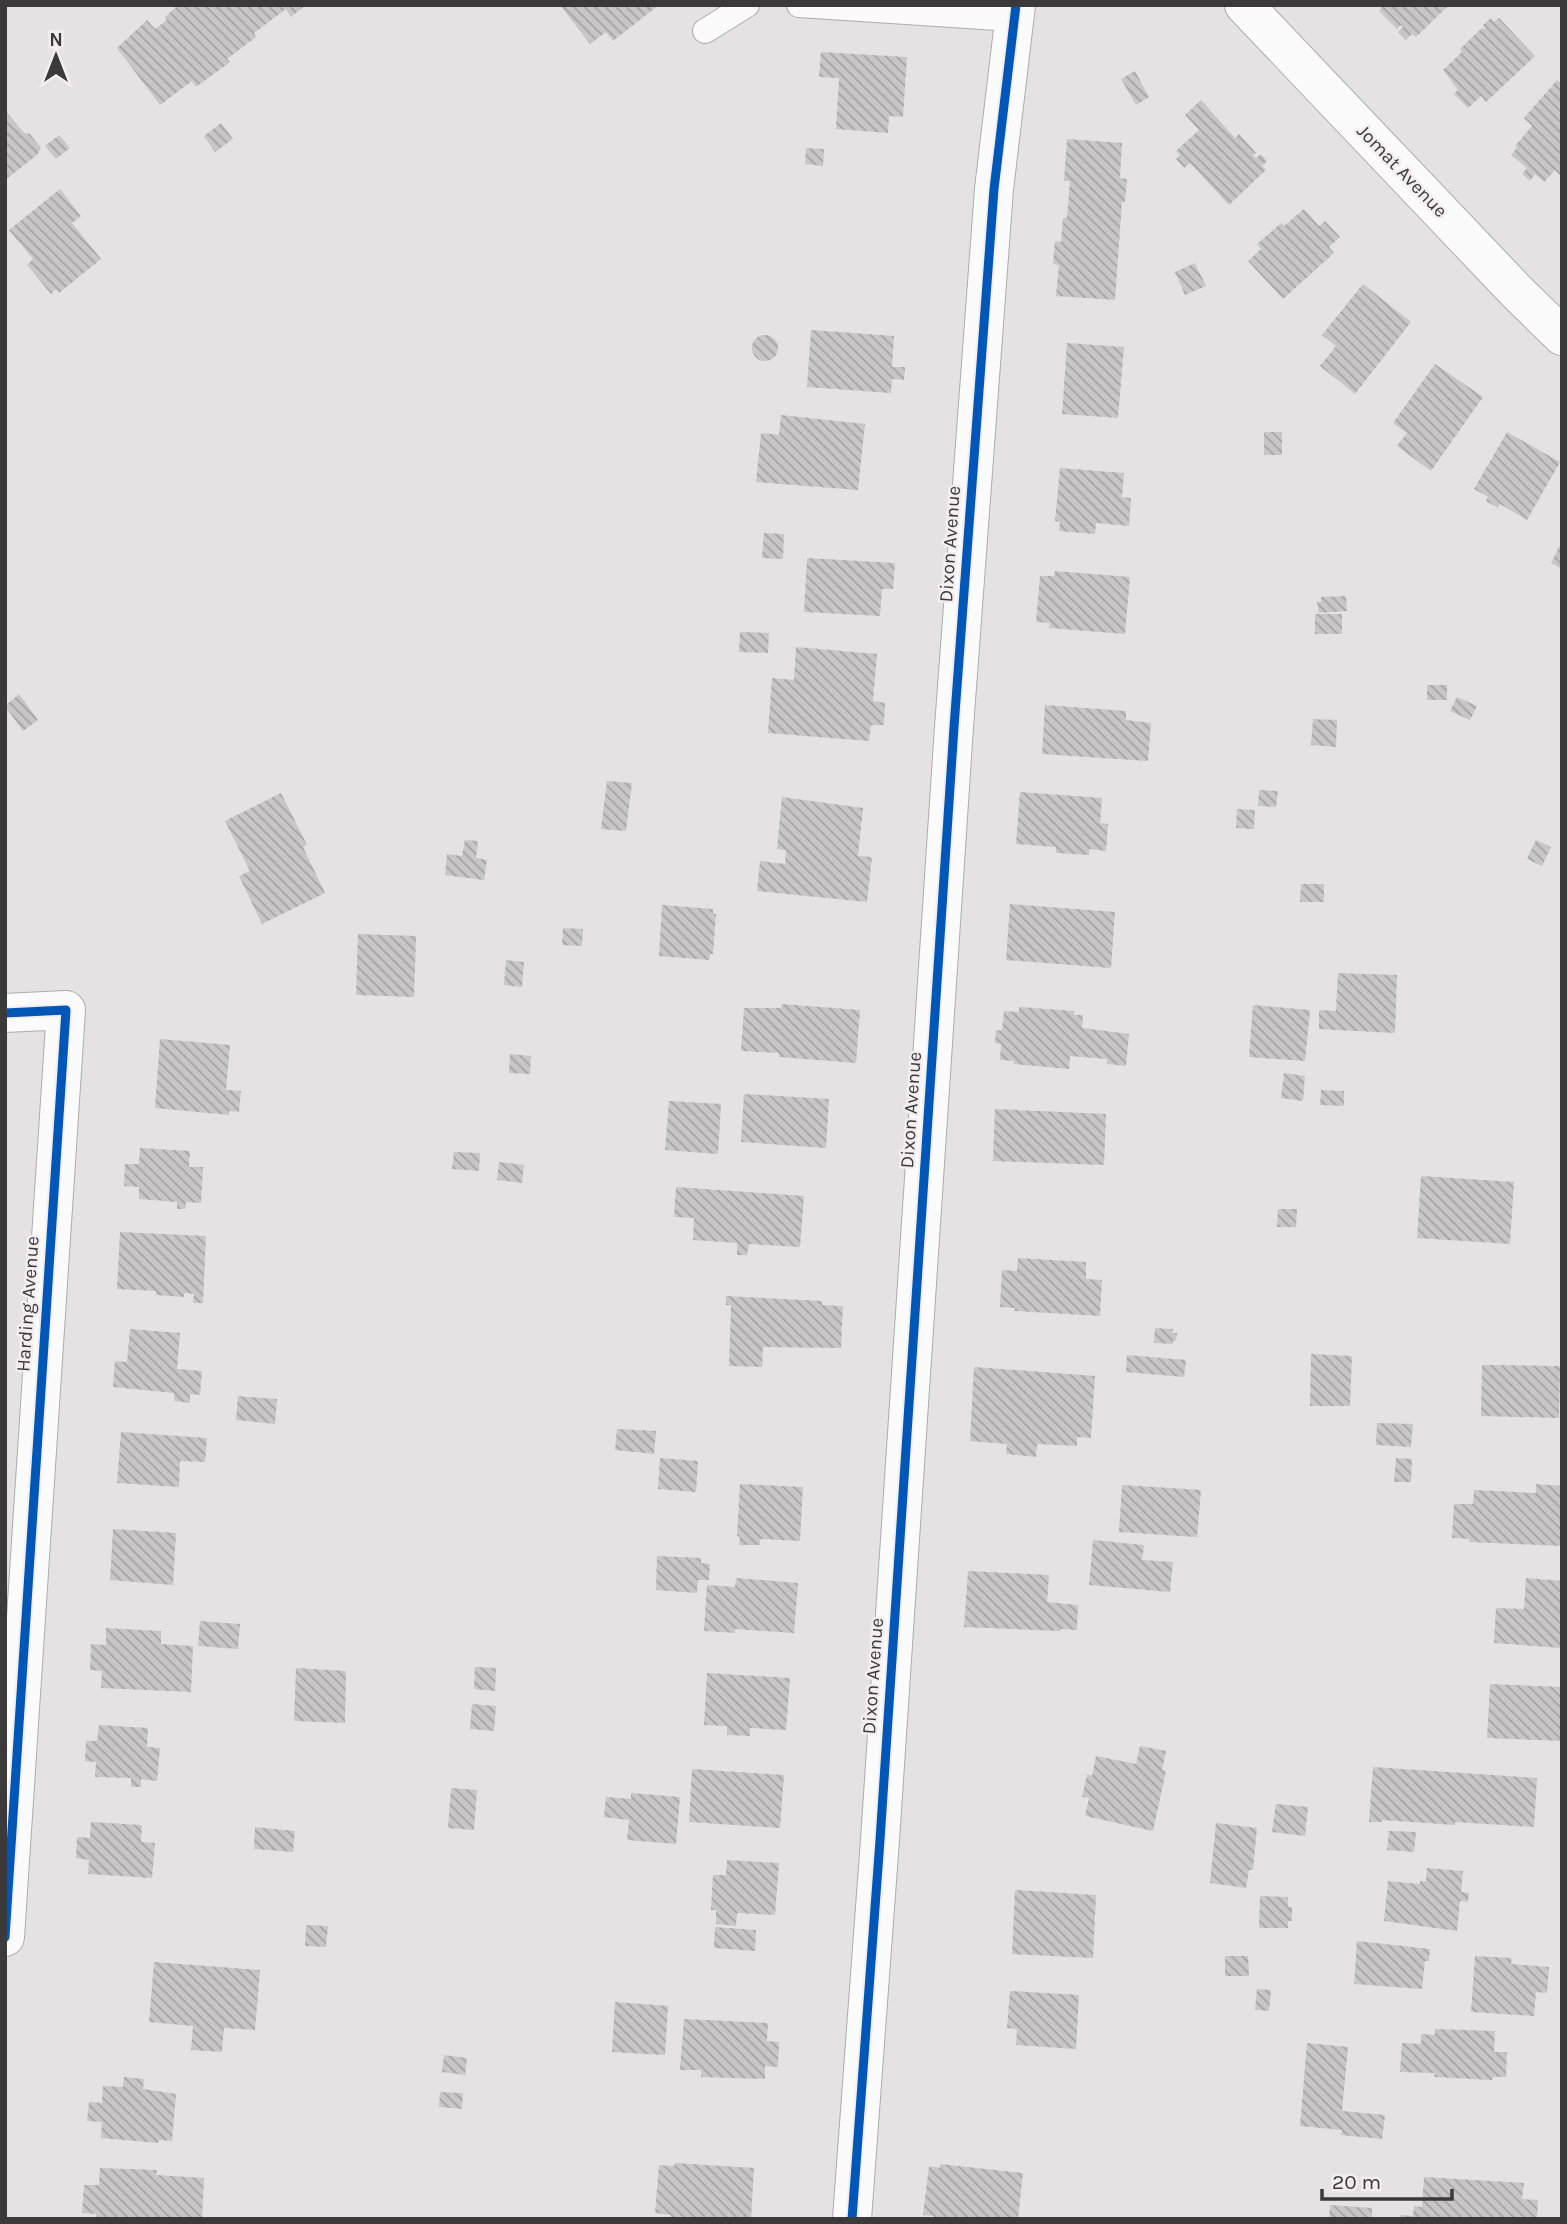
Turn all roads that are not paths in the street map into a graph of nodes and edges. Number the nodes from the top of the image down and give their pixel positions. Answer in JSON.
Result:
{"nodes":[{"id":1,"x":747,"y":5,"type":"edge"},
{"id":2,"x":799,"y":5,"type":"edge"},
{"id":3,"x":1244,"y":5,"type":"edge"},
{"id":4,"x":1015,"y":12,"type":"edge"},
{"id":5,"x":705,"y":31,"type":"dead end"},
{"id":6,"x":1562,"y":336,"type":"edge"},
{"id":7,"x":5,"y":1013,"type":"edge"},
{"id":8,"x":5,"y":1937,"type":"edge"},
{"id":9,"x":852,"y":2219,"type":"edge"}],
"edges":[{"from":1,"to":5,"type":"lane"},
{"from":2,"to":4,"type":"lane"},
{"from":3,"to":6,"type":"street","name":"Jomat Avenue"},
{"from":4,"to":9,"type":"street","name":"Dixon Avenue"},
{"from":7,"to":8,"type":"street","name":"Harding Avenue"}]}
